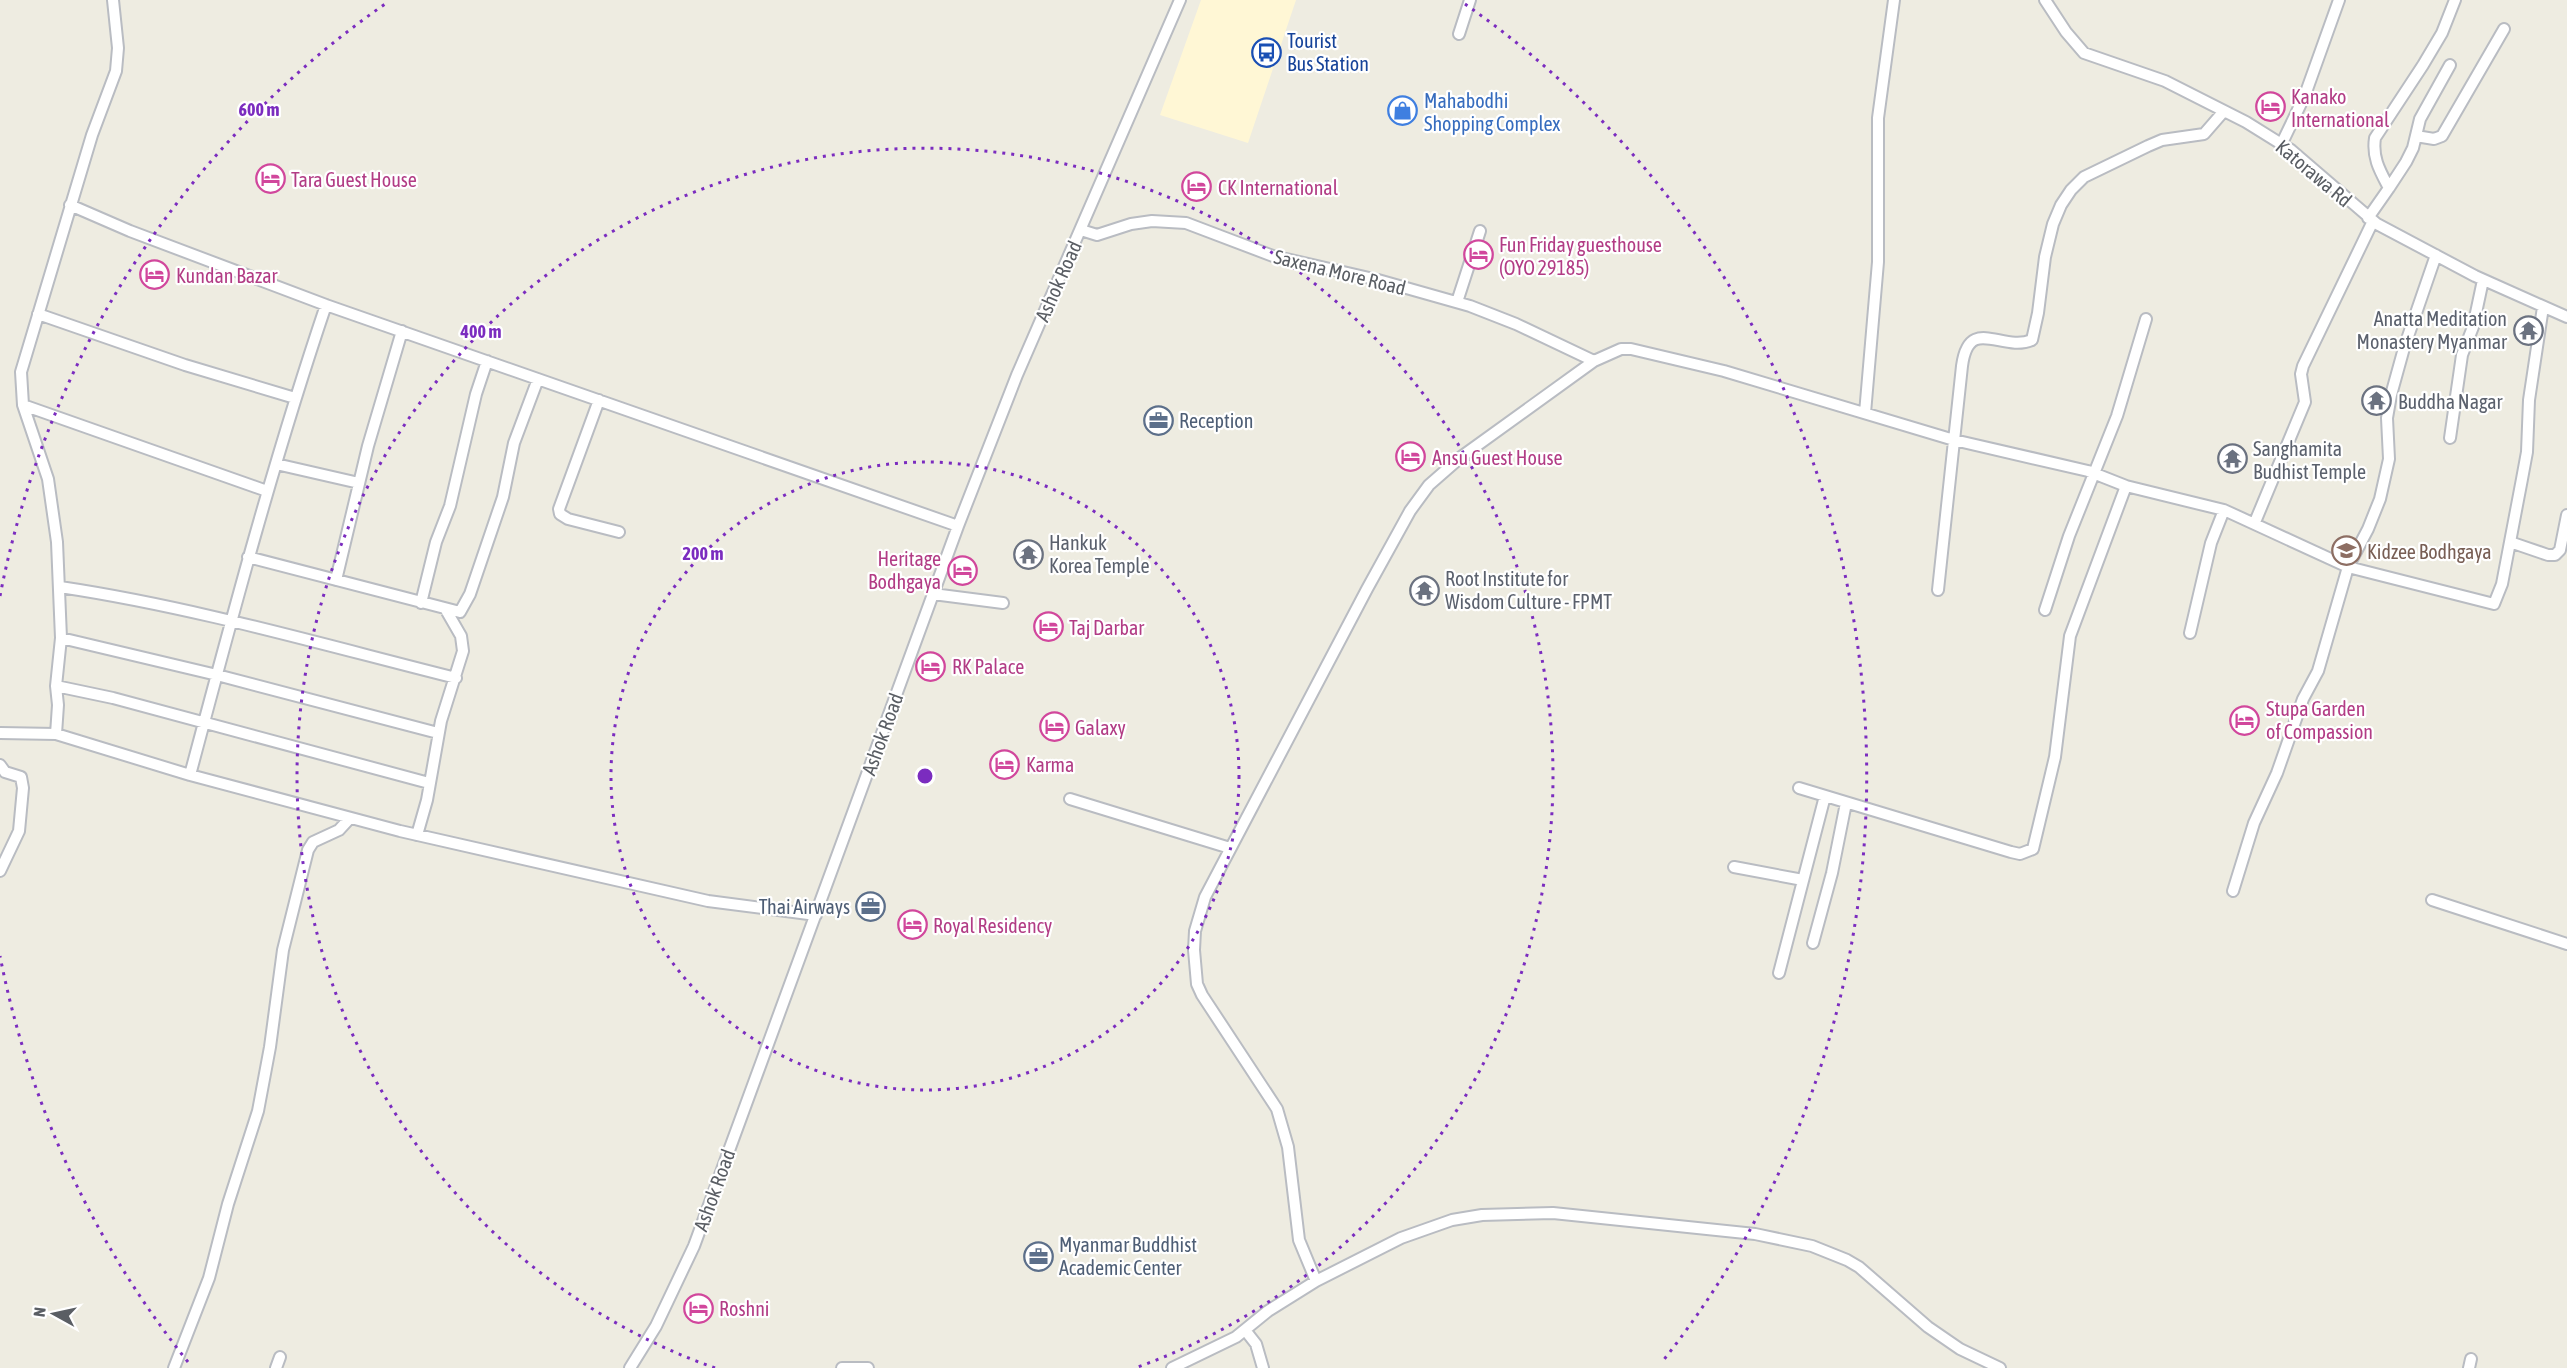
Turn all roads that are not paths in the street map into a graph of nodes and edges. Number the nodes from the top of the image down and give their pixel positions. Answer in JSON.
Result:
{"nodes":[{"id":1,"x":113,"y":0,"type":"edge"},
{"id":2,"x":1180,"y":0,"type":"edge"},
{"id":3,"x":1470,"y":0,"type":"edge"},
{"id":4,"x":1894,"y":0,"type":"edge"},
{"id":5,"x":2044,"y":0,"type":"edge"},
{"id":6,"x":2339,"y":0,"type":"edge"},
{"id":7,"x":2455,"y":0,"type":"edge"},
{"id":8,"x":2504,"y":29,"type":"dead end"},
{"id":9,"x":1459,"y":34,"type":"dead end"},
{"id":10,"x":2450,"y":64,"type":"dead end"},
{"id":11,"x":2224,"y":111,"type":"junction"},
{"id":12,"x":2416,"y":136,"type":"junction"},
{"id":13,"x":2282,"y":143,"type":"junction"},
{"id":14,"x":2389,"y":188,"type":"junction"},
{"id":15,"x":70,"y":204,"type":"junction"},
{"id":16,"x":2371,"y":220,"type":"junction"},
{"id":17,"x":1081,"y":230,"type":"junction"},
{"id":18,"x":1480,"y":231,"type":"dead end"},
{"id":19,"x":2436,"y":255,"type":"junction"},
{"id":20,"x":2483,"y":280,"type":"junction"},
{"id":21,"x":1457,"y":302,"type":"junction"},
{"id":22,"x":327,"y":305,"type":"junction"},
{"id":23,"x":2543,"y":307,"type":"junction"},
{"id":24,"x":38,"y":314,"type":"junction"},
{"id":25,"x":2567,"y":317,"type":"edge"},
{"id":26,"x":2146,"y":319,"type":"dead end"},
{"id":27,"x":402,"y":331,"type":"junction"},
{"id":28,"x":487,"y":361,"type":"junction"},
{"id":29,"x":1594,"y":361,"type":"junction"},
{"id":30,"x":538,"y":379,"type":"junction"},
{"id":31,"x":295,"y":398,"type":"junction"},
{"id":32,"x":599,"y":400,"type":"junction"},
{"id":33,"x":23,"y":405,"type":"junction"},
{"id":34,"x":1865,"y":413,"type":"junction"},
{"id":35,"x":2450,"y":438,"type":"dead end"},
{"id":36,"x":1954,"y":440,"type":"junction"},
{"id":37,"x":276,"y":464,"type":"junction"},
{"id":38,"x":2093,"y":473,"type":"junction"},
{"id":39,"x":359,"y":483,"type":"junction"},
{"id":40,"x":2126,"y":486,"type":"junction"},
{"id":41,"x":267,"y":491,"type":"junction"},
{"id":42,"x":2224,"y":510,"type":"junction"},
{"id":43,"x":2567,"y":515,"type":"edge"},
{"id":44,"x":2255,"y":522,"type":"junction"},
{"id":45,"x":958,"y":526,"type":"junction"},
{"id":46,"x":619,"y":531,"type":"dead end"},
{"id":47,"x":2510,"y":542,"type":"junction"},
{"id":48,"x":248,"y":557,"type":"junction"},
{"id":49,"x":2348,"y":567,"type":"junction"},
{"id":50,"x":336,"y":580,"type":"junction"},
{"id":51,"x":60,"y":587,"type":"junction"},
{"id":52,"x":1938,"y":590,"type":"dead end"},
{"id":53,"x":933,"y":594,"type":"junction"},
{"id":54,"x":420,"y":603,"type":"junction"},
{"id":55,"x":1003,"y":603,"type":"dead end"},
{"id":56,"x":446,"y":610,"type":"junction"},
{"id":57,"x":2045,"y":610,"type":"dead end"},
{"id":58,"x":231,"y":620,"type":"junction"},
{"id":59,"x":2190,"y":633,"type":"dead end"},
{"id":60,"x":61,"y":638,"type":"junction"},
{"id":61,"x":217,"y":675,"type":"junction"},
{"id":62,"x":456,"y":678,"type":"junction"},
{"id":63,"x":56,"y":686,"type":"junction"},
{"id":64,"x":204,"y":722,"type":"junction"},
{"id":65,"x":0,"y":733,"type":"edge"},
{"id":66,"x":438,"y":733,"type":"junction"},
{"id":67,"x":56,"y":734,"type":"junction"},
{"id":68,"x":0,"y":765,"type":"edge"},
{"id":69,"x":190,"y":775,"type":"junction"},
{"id":70,"x":429,"y":783,"type":"junction"},
{"id":71,"x":1799,"y":788,"type":"dead end"},
{"id":72,"x":1825,"y":796,"type":"junction"},
{"id":73,"x":1070,"y":799,"type":"dead end"},
{"id":74,"x":1846,"y":803,"type":"junction"},
{"id":75,"x":350,"y":818,"type":"junction"},
{"id":76,"x":417,"y":835,"type":"junction"},
{"id":77,"x":1230,"y":848,"type":"junction"},
{"id":78,"x":1734,"y":867,"type":"dead end"},
{"id":79,"x":0,"y":871,"type":"edge"},
{"id":80,"x":1803,"y":880,"type":"junction"},
{"id":81,"x":2233,"y":891,"type":"dead end"},
{"id":82,"x":2432,"y":900,"type":"dead end"},
{"id":83,"x":816,"y":915,"type":"junction"},
{"id":84,"x":1813,"y":943,"type":"dead end"},
{"id":85,"x":2567,"y":944,"type":"edge"},
{"id":86,"x":1779,"y":973,"type":"dead end"},
{"id":87,"x":1316,"y":1281,"type":"junction"},
{"id":88,"x":1245,"y":1330,"type":"junction"},
{"id":89,"x":280,"y":1357,"type":"dead end"},
{"id":90,"x":174,"y":1368,"type":"edge"},
{"id":91,"x":276,"y":1368,"type":"edge"},
{"id":92,"x":630,"y":1368,"type":"edge"},
{"id":93,"x":842,"y":1368,"type":"edge"},
{"id":94,"x":868,"y":1368,"type":"edge"},
{"id":95,"x":1172,"y":1368,"type":"edge"},
{"id":96,"x":1263,"y":1368,"type":"edge"},
{"id":97,"x":2000,"y":1368,"type":"edge"}],
"edges":[{"from":1,"to":15,"type":"street"},
{"from":2,"to":17,"type":"street","name":"Ashok Road"},
{"from":3,"to":9,"type":"street"},
{"from":4,"to":34,"type":"street"},
{"from":5,"to":11,"type":"street","name":"Katorawa Rd"},
{"from":6,"to":13,"type":"street"},
{"from":7,"to":14,"type":"street"},
{"from":8,"to":12,"type":"street"},
{"from":10,"to":12,"type":"street"},
{"from":11,"to":13,"type":"street","name":"Katorawa Rd"},
{"from":11,"to":36,"type":"street"},
{"from":12,"to":14,"type":"street"},
{"from":13,"to":16,"type":"street","name":"Katorawa Rd"},
{"from":14,"to":16,"type":"street"},
{"from":15,"to":22,"type":"street"},
{"from":15,"to":24,"type":"street"},
{"from":16,"to":19,"type":"street","name":"Katorawa Rd"},
{"from":16,"to":44,"type":"street"},
{"from":17,"to":21,"type":"street","name":"Saxena More Road"},
{"from":17,"to":45,"type":"street","name":"Ashok Road"},
{"from":18,"to":21,"type":"street"},
{"from":19,"to":20,"type":"street","name":"Katorawa Rd"},
{"from":19,"to":49,"type":"street"},
{"from":20,"to":23,"type":"street","name":"Katorawa Rd"},
{"from":20,"to":35,"type":"street"},
{"from":21,"to":29,"type":"street","name":"Saxena More Road"},
{"from":22,"to":27,"type":"street"},
{"from":22,"to":31,"type":"street"},
{"from":23,"to":25,"type":"street","name":"Katorawa Rd"},
{"from":23,"to":47,"type":"street"},
{"from":24,"to":31,"type":"street"},
{"from":24,"to":33,"type":"street"},
{"from":26,"to":38,"type":"street"},
{"from":27,"to":28,"type":"street"},
{"from":27,"to":39,"type":"street"},
{"from":28,"to":30,"type":"street"},
{"from":28,"to":54,"type":"street"},
{"from":29,"to":34,"type":"street"},
{"from":29,"to":77,"type":"street"},
{"from":30,"to":32,"type":"street"},
{"from":30,"to":56,"type":"street"},
{"from":31,"to":37,"type":"street"},
{"from":32,"to":45,"type":"street"},
{"from":32,"to":46,"type":"street"},
{"from":33,"to":41,"type":"street"},
{"from":33,"to":51,"type":"street"},
{"from":34,"to":36,"type":"street"},
{"from":36,"to":38,"type":"street"},
{"from":36,"to":52,"type":"street"},
{"from":37,"to":39,"type":"street"},
{"from":37,"to":41,"type":"street"},
{"from":38,"to":40,"type":"street"},
{"from":38,"to":57,"type":"street"},
{"from":39,"to":50,"type":"street"},
{"from":40,"to":42,"type":"street"},
{"from":40,"to":74,"type":"street"},
{"from":41,"to":48,"type":"street"},
{"from":42,"to":44,"type":"street"},
{"from":42,"to":59,"type":"street"},
{"from":43,"to":47,"type":"street"},
{"from":44,"to":49,"type":"street"},
{"from":45,"to":53,"type":"street","name":"Ashok Road"},
{"from":47,"to":49,"type":"street"},
{"from":48,"to":50,"type":"street"},
{"from":48,"to":58,"type":"street"},
{"from":49,"to":81,"type":"street"},
{"from":50,"to":54,"type":"street"},
{"from":51,"to":58,"type":"street"},
{"from":51,"to":60,"type":"street"},
{"from":53,"to":55,"type":"street"},
{"from":53,"to":83,"type":"street","name":"Ashok Road"},
{"from":54,"to":56,"type":"street"},
{"from":56,"to":62,"type":"street"},
{"from":58,"to":61,"type":"street"},
{"from":58,"to":62,"type":"street"},
{"from":60,"to":61,"type":"street"},
{"from":60,"to":63,"type":"street"},
{"from":61,"to":64,"type":"street"},
{"from":61,"to":66,"type":"street"},
{"from":62,"to":66,"type":"street"},
{"from":63,"to":64,"type":"street"},
{"from":63,"to":67,"type":"street"},
{"from":64,"to":69,"type":"street"},
{"from":64,"to":70,"type":"street"},
{"from":65,"to":67,"type":"street"},
{"from":66,"to":70,"type":"street"},
{"from":67,"to":69,"type":"street"},
{"from":68,"to":79,"type":"street"},
{"from":69,"to":75,"type":"street"},
{"from":70,"to":76,"type":"street"},
{"from":71,"to":72,"type":"street"},
{"from":72,"to":74,"type":"street"},
{"from":72,"to":80,"type":"street"},
{"from":73,"to":77,"type":"street"},
{"from":74,"to":84,"type":"street"},
{"from":75,"to":76,"type":"street"},
{"from":75,"to":90,"type":"street"},
{"from":76,"to":83,"type":"street"},
{"from":77,"to":87,"type":"street"},
{"from":78,"to":80,"type":"street"},
{"from":80,"to":86,"type":"street"},
{"from":82,"to":85,"type":"street"},
{"from":83,"to":92,"type":"street","name":"Ashok Road"},
{"from":87,"to":88,"type":"street"},
{"from":87,"to":97,"type":"street"},
{"from":88,"to":95,"type":"street"},
{"from":88,"to":96,"type":"street"},
{"from":89,"to":91,"type":"street"},
{"from":93,"to":94,"type":"street"}]}
